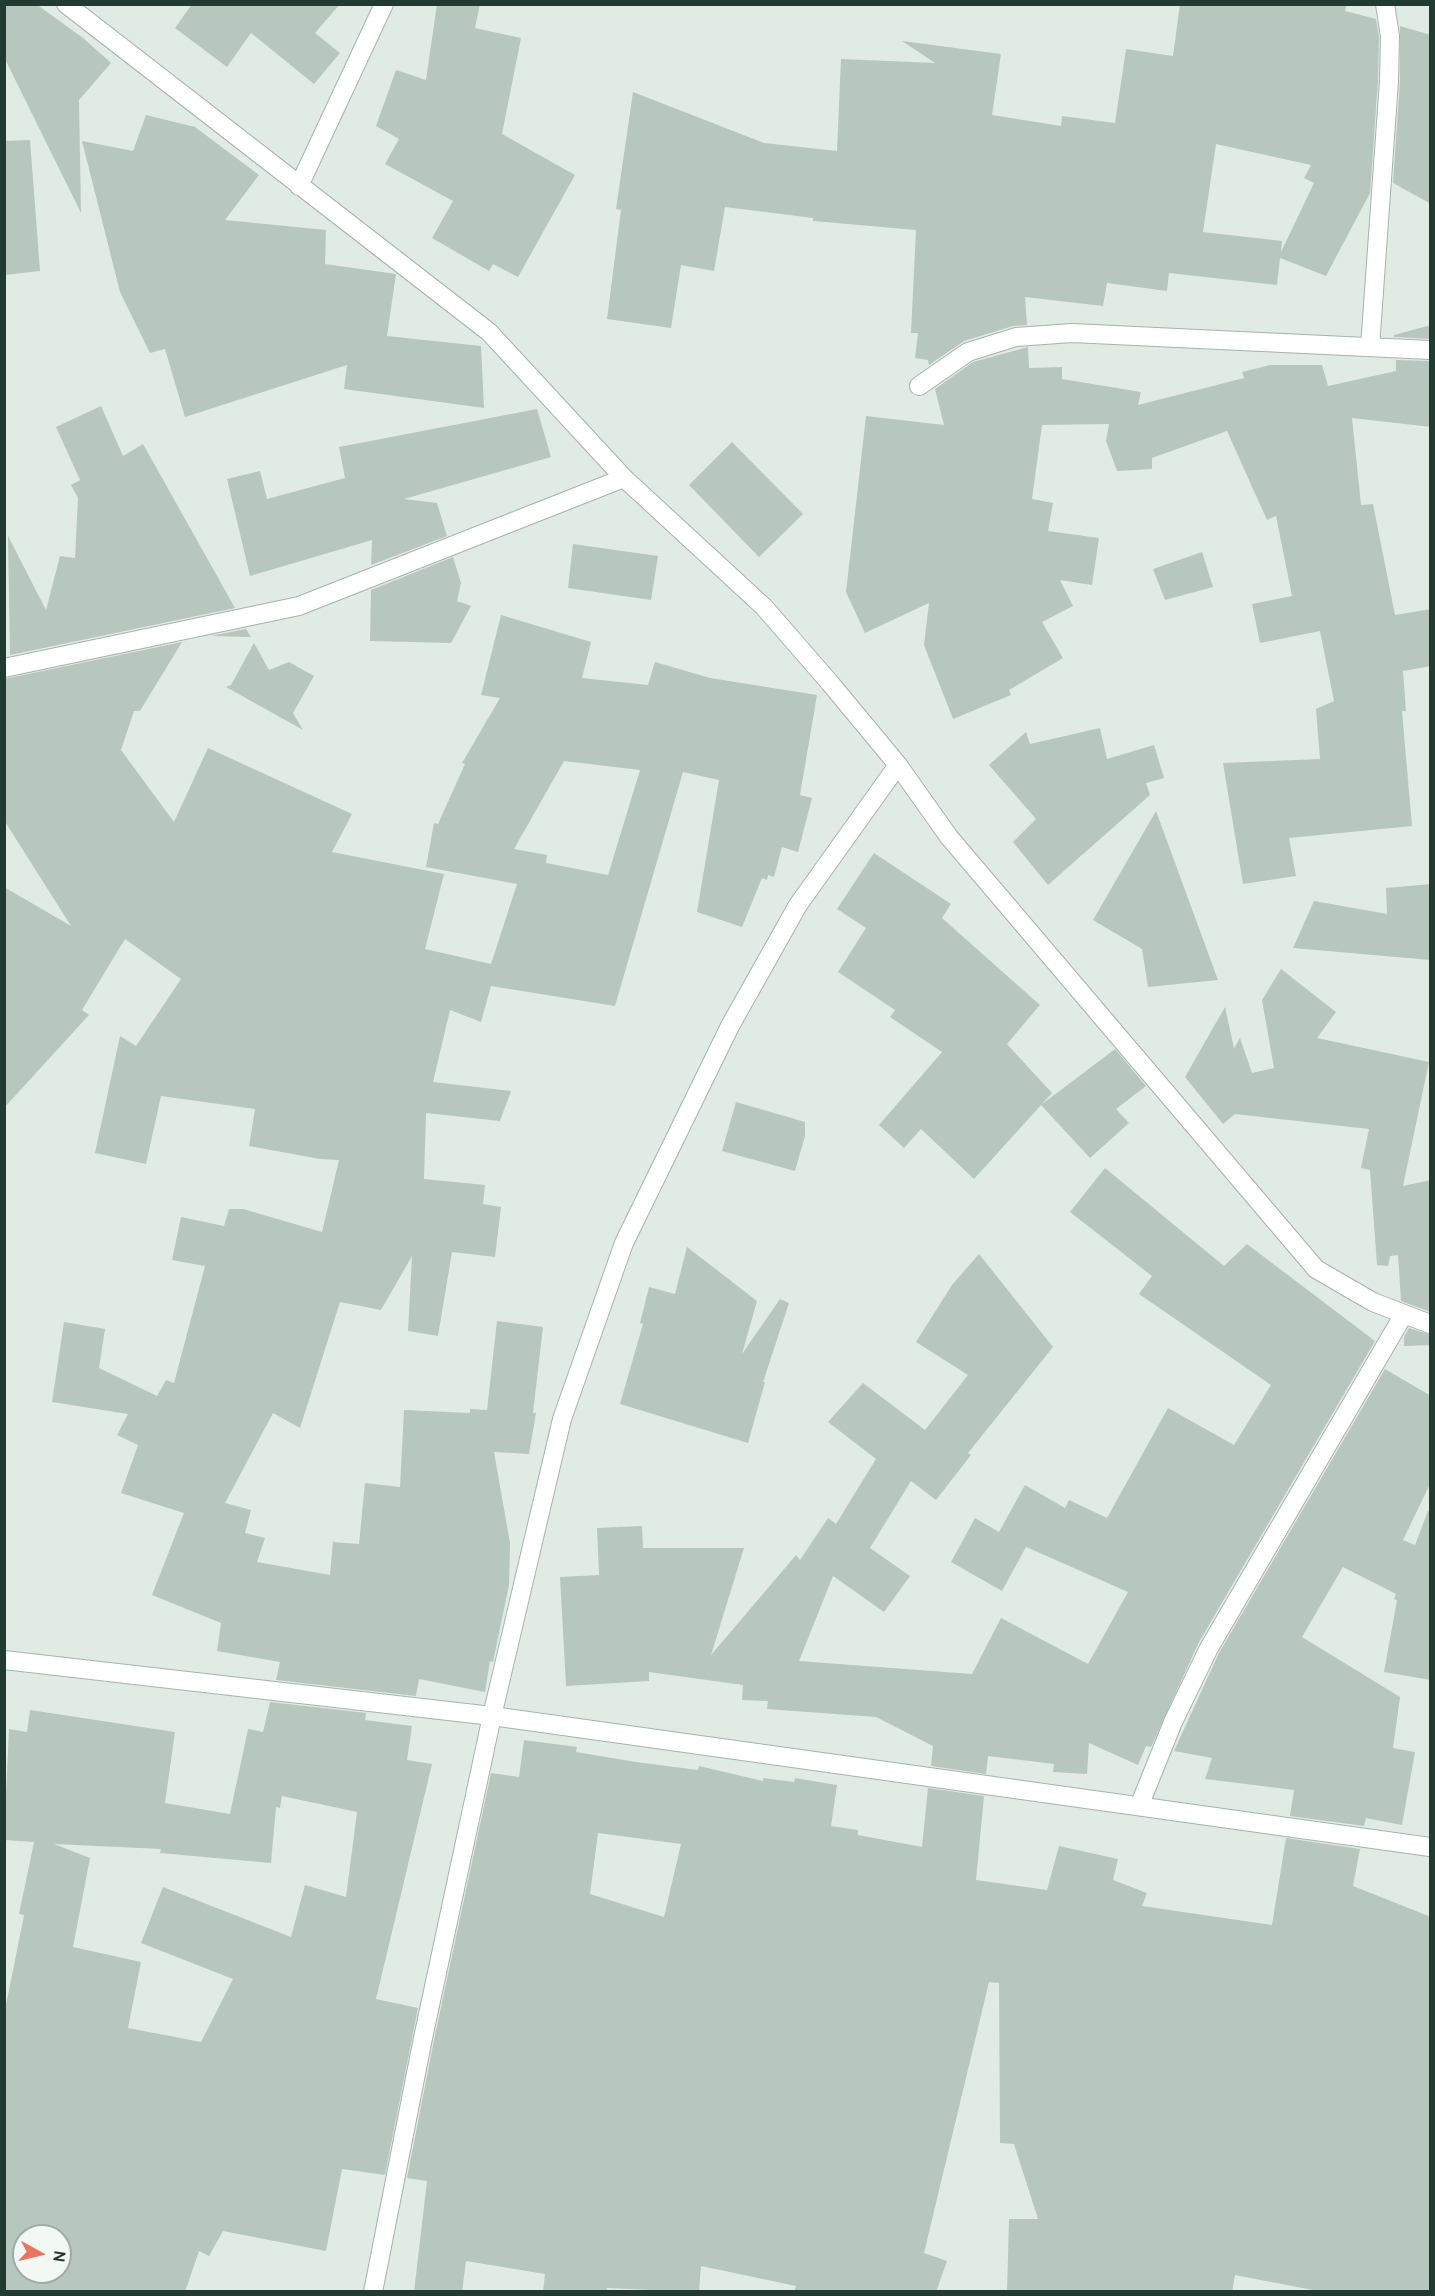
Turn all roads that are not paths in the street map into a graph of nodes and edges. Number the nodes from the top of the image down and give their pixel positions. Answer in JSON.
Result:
{"nodes":[{"id":1,"x":66,"y":4,"type":"edge"},
{"id":2,"x":384,"y":4,"type":"edge"},
{"id":3,"x":1385,"y":4,"type":"edge"},
{"id":4,"x":299,"y":186,"type":"junction"},
{"id":5,"x":1370,"y":347,"type":"junction"},
{"id":6,"x":1431,"y":350,"type":"edge"},
{"id":7,"x":919,"y":386,"type":"dead end"},
{"id":8,"x":624,"y":478,"type":"junction"},
{"id":9,"x":4,"y":668,"type":"edge"},
{"id":10,"x":898,"y":765,"type":"junction"},
{"id":11,"x":1404,"y":1314,"type":"junction"},
{"id":12,"x":1431,"y":1324,"type":"edge"},
{"id":13,"x":4,"y":1660,"type":"edge"},
{"id":14,"x":492,"y":1716,"type":"junction"},
{"id":15,"x":1140,"y":1804,"type":"junction"},
{"id":16,"x":1431,"y":1847,"type":"edge"},
{"id":17,"x":373,"y":2292,"type":"edge"}],
"edges":[{"from":1,"to":4,"type":"street"},
{"from":2,"to":4,"type":"street"},
{"from":3,"to":5,"type":"street"},
{"from":4,"to":8,"type":"street"},
{"from":5,"to":6,"type":"street"},
{"from":5,"to":7,"type":"street"},
{"from":8,"to":9,"type":"street"},
{"from":8,"to":10,"type":"street"},
{"from":10,"to":11,"type":"street"},
{"from":10,"to":14,"type":"street"},
{"from":11,"to":12,"type":"street"},
{"from":11,"to":15,"type":"street"},
{"from":13,"to":14,"type":"street"},
{"from":14,"to":15,"type":"street"},
{"from":14,"to":17,"type":"street"},
{"from":15,"to":16,"type":"street"}]}
